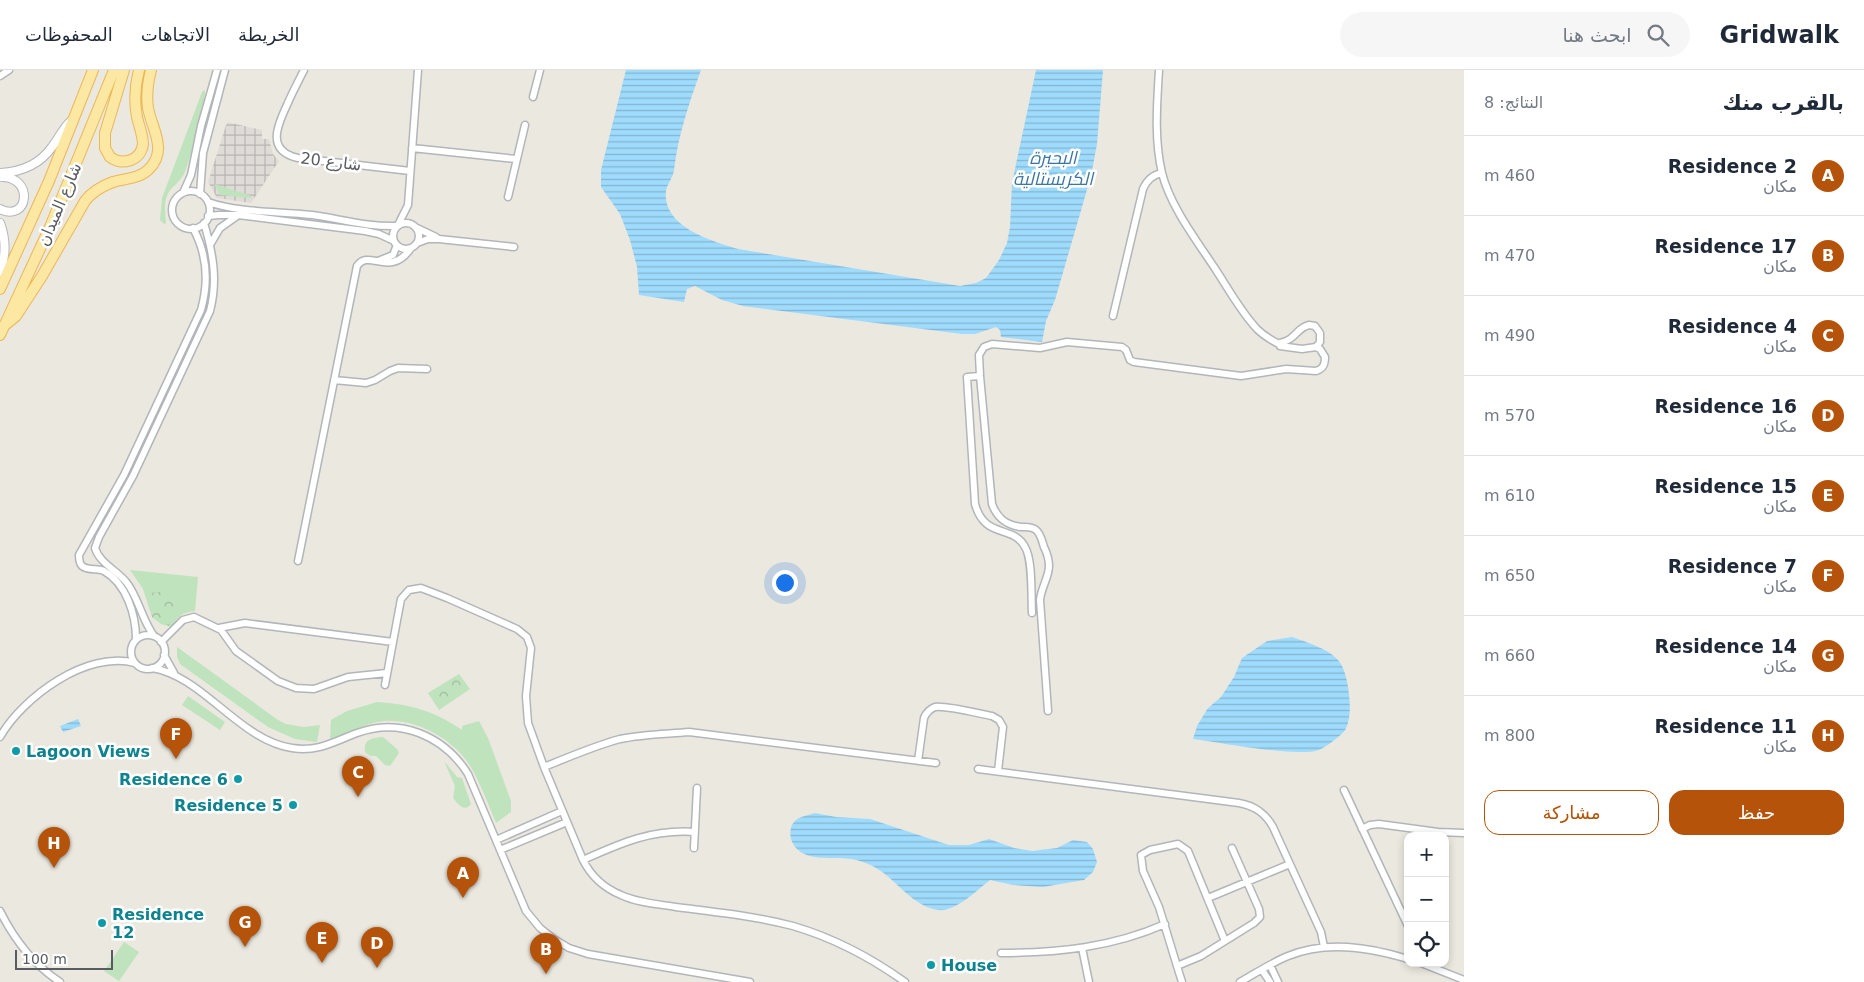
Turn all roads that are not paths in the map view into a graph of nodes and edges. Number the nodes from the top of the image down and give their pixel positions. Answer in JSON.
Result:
{"nodes":[{"id":1,"x":9,"y":70,"type":"edge"},
{"id":2,"x":93,"y":70,"type":"edge"},
{"id":3,"x":114,"y":70,"type":"edge"},
{"id":4,"x":124,"y":70,"type":"edge"},
{"id":5,"x":139,"y":70,"type":"edge"},
{"id":6,"x":151,"y":70,"type":"edge"},
{"id":7,"x":217,"y":70,"type":"edge"},
{"id":8,"x":225,"y":70,"type":"edge"},
{"id":9,"x":304,"y":70,"type":"edge"},
{"id":10,"x":418,"y":70,"type":"edge"},
{"id":11,"x":540,"y":70,"type":"edge"},
{"id":12,"x":1159,"y":70,"type":"edge"},
{"id":13,"x":0,"y":76,"type":"edge"},
{"id":14,"x":533,"y":97,"type":"dead end"},
{"id":15,"x":73,"y":119,"type":"junction"},
{"id":16,"x":525,"y":125,"type":"dead end"},
{"id":17,"x":412,"y":148,"type":"junction"},
{"id":18,"x":516,"y":159,"type":"junction"},
{"id":19,"x":410,"y":170,"type":"junction"},
{"id":20,"x":1162,"y":173,"type":"junction"},
{"id":21,"x":0,"y":175,"type":"edge"},
{"id":22,"x":183,"y":193,"type":"junction"},
{"id":23,"x":200,"y":194,"type":"junction"},
{"id":24,"x":508,"y":196,"type":"dead end"},
{"id":25,"x":208,"y":202,"type":"junction"},
{"id":26,"x":408,"y":205,"type":"junction"},
{"id":27,"x":0,"y":209,"type":"edge"},
{"id":28,"x":238,"y":215,"type":"junction"},
{"id":29,"x":312,"y":215,"type":"junction"},
{"id":30,"x":208,"y":216,"type":"junction"},
{"id":31,"x":0,"y":223,"type":"edge"},
{"id":32,"x":204,"y":223,"type":"junction"},
{"id":33,"x":311,"y":225,"type":"junction"},
{"id":34,"x":397,"y":225,"type":"junction"},
{"id":35,"x":415,"y":226,"type":"junction"},
{"id":36,"x":193,"y":228,"type":"junction"},
{"id":37,"x":439,"y":239,"type":"junction"},
{"id":38,"x":395,"y":243,"type":"junction"},
{"id":39,"x":417,"y":243,"type":"junction"},
{"id":40,"x":210,"y":245,"type":"junction"},
{"id":41,"x":514,"y":247,"type":"dead end"},
{"id":42,"x":411,"y":248,"type":"junction"},
{"id":43,"x":376,"y":261,"type":"junction"},
{"id":44,"x":0,"y":272,"type":"edge"},
{"id":45,"x":0,"y":289,"type":"edge"},
{"id":46,"x":1113,"y":316,"type":"dead end"},
{"id":47,"x":5,"y":325,"type":"junction"},
{"id":48,"x":0,"y":335,"type":"edge"},
{"id":49,"x":1279,"y":344,"type":"junction"},
{"id":50,"x":1316,"y":347,"type":"junction"},
{"id":51,"x":427,"y":369,"type":"dead end"},
{"id":52,"x":980,"y":376,"type":"junction"},
{"id":53,"x":334,"y":380,"type":"junction"},
{"id":54,"x":298,"y":561,"type":"dead end"},
{"id":55,"x":99,"y":569,"type":"junction"},
{"id":56,"x":136,"y":595,"type":"junction"},
{"id":57,"x":128,"y":599,"type":"junction"},
{"id":58,"x":1032,"y":612,"type":"dead end"},
{"id":59,"x":135,"y":623,"type":"junction"},
{"id":60,"x":232,"y":627,"type":"junction"},
{"id":61,"x":219,"y":628,"type":"junction"},
{"id":62,"x":154,"y":636,"type":"junction"},
{"id":63,"x":136,"y":639,"type":"junction"},
{"id":64,"x":228,"y":639,"type":"junction"},
{"id":65,"x":161,"y":642,"type":"junction"},
{"id":66,"x":393,"y":642,"type":"junction"},
{"id":67,"x":131,"y":648,"type":"junction"},
{"id":68,"x":164,"y":654,"type":"junction"},
{"id":69,"x":116,"y":660,"type":"junction"},
{"id":70,"x":135,"y":662,"type":"junction"},
{"id":71,"x":152,"y":668,"type":"junction"},
{"id":72,"x":174,"y":673,"type":"junction"},
{"id":73,"x":387,"y":673,"type":"junction"},
{"id":74,"x":385,"y":684,"type":"dead end"},
{"id":75,"x":1048,"y":711,"type":"dead end"},
{"id":76,"x":0,"y":737,"type":"edge"},
{"id":77,"x":918,"y":761,"type":"junction"},
{"id":78,"x":936,"y":763,"type":"dead end"},
{"id":79,"x":544,"y":768,"type":"junction"},
{"id":80,"x":978,"y":769,"type":"dead end"},
{"id":81,"x":998,"y":771,"type":"junction"},
{"id":82,"x":697,"y":788,"type":"dead end"},
{"id":83,"x":1344,"y":790,"type":"dead end"},
{"id":84,"x":562,"y":811,"type":"junction"},
{"id":85,"x":566,"y":822,"type":"junction"},
{"id":86,"x":531,"y":824,"type":"junction"},
{"id":87,"x":1362,"y":829,"type":"junction"},
{"id":88,"x":695,"y":832,"type":"junction"},
{"id":89,"x":1464,"y":833,"type":"edge"},
{"id":90,"x":536,"y":835,"type":"junction"},
{"id":91,"x":496,"y":840,"type":"junction"},
{"id":92,"x":694,"y":848,"type":"dead end"},
{"id":93,"x":1232,"y":848,"type":"dead end"},
{"id":94,"x":500,"y":850,"type":"junction"},
{"id":95,"x":583,"y":860,"type":"junction"},
{"id":96,"x":1290,"y":864,"type":"junction"},
{"id":97,"x":1247,"y":882,"type":"junction"},
{"id":98,"x":1208,"y":898,"type":"junction"},
{"id":99,"x":0,"y":911,"type":"edge"},
{"id":100,"x":1406,"y":922,"type":"edge"},
{"id":101,"x":1165,"y":924,"type":"junction"},
{"id":102,"x":1225,"y":941,"type":"junction"},
{"id":103,"x":1324,"y":947,"type":"junction"},
{"id":104,"x":1082,"y":948,"type":"junction"},
{"id":105,"x":1001,"y":952,"type":"dead end"},
{"id":106,"x":1404,"y":958,"type":"edge"},
{"id":107,"x":1270,"y":965,"type":"junction"},
{"id":108,"x":1177,"y":966,"type":"junction"},
{"id":109,"x":1431,"y":967,"type":"edge"},
{"id":110,"x":1262,"y":970,"type":"junction"},
{"id":111,"x":1464,"y":980,"type":"edge"},
{"id":112,"x":60,"y":982,"type":"edge"},
{"id":113,"x":750,"y":982,"type":"edge"},
{"id":114,"x":905,"y":982,"type":"edge"},
{"id":115,"x":1089,"y":982,"type":"edge"},
{"id":116,"x":1182,"y":982,"type":"edge"},
{"id":117,"x":1240,"y":982,"type":"edge"},
{"id":118,"x":1270,"y":982,"type":"edge"},
{"id":119,"x":1278,"y":982,"type":"edge"}],
"edges":[{"from":1,"to":13,"type":"street"},
{"from":2,"to":15,"type":"main road","name":"شارع الميدان"},
{"from":3,"to":47,"type":"main road","name":"شارع الميدان"},
{"from":4,"to":5,"type":"main road"},
{"from":6,"to":47,"type":"main road"},
{"from":7,"to":22,"type":"street"},
{"from":8,"to":23,"type":"street"},
{"from":9,"to":19,"type":"street","name":"شارع 20"},
{"from":10,"to":17,"type":"street"},
{"from":11,"to":14,"type":"street"},
{"from":12,"to":20,"type":"street"},
{"from":15,"to":21,"type":"street"},
{"from":15,"to":45,"type":"main road","name":"شارع الميدان"},
{"from":16,"to":18,"type":"street"},
{"from":17,"to":18,"type":"street"},
{"from":17,"to":19,"type":"street"},
{"from":18,"to":24,"type":"street"},
{"from":19,"to":26,"type":"street"},
{"from":20,"to":46,"type":"street"},
{"from":20,"to":49,"type":"street"},
{"from":21,"to":27,"type":"street"},
{"from":22,"to":23,"type":"street"},
{"from":22,"to":36,"type":"street"},
{"from":23,"to":25,"type":"street"},
{"from":25,"to":29,"type":"street"},
{"from":25,"to":30,"type":"street"},
{"from":26,"to":34,"type":"street"},
{"from":26,"to":35,"type":"street"},
{"from":28,"to":30,"type":"street"},
{"from":28,"to":33,"type":"street"},
{"from":28,"to":40,"type":"street"},
{"from":29,"to":33,"type":"street"},
{"from":29,"to":34,"type":"street"},
{"from":30,"to":32,"type":"street"},
{"from":31,"to":44,"type":"street"},
{"from":32,"to":36,"type":"street"},
{"from":32,"to":40,"type":"street"},
{"from":33,"to":38,"type":"street"},
{"from":34,"to":35,"type":"street"},
{"from":34,"to":38,"type":"street"},
{"from":35,"to":37,"type":"street"},
{"from":35,"to":39,"type":"street"},
{"from":36,"to":55,"type":"street"},
{"from":37,"to":39,"type":"street"},
{"from":37,"to":41,"type":"street"},
{"from":38,"to":42,"type":"street"},
{"from":38,"to":43,"type":"street"},
{"from":39,"to":42,"type":"street"},
{"from":40,"to":56,"type":"street"},
{"from":42,"to":43,"type":"street"},
{"from":43,"to":53,"type":"street"},
{"from":47,"to":48,"type":"main road","name":"شارع الميدان"},
{"from":49,"to":50,"type":"street"},
{"from":49,"to":50,"type":"street"},
{"from":50,"to":52,"type":"street"},
{"from":51,"to":53,"type":"street"},
{"from":52,"to":58,"type":"street"},
{"from":52,"to":75,"type":"street"},
{"from":53,"to":54,"type":"street"},
{"from":55,"to":57,"type":"street"},
{"from":55,"to":59,"type":"street"},
{"from":56,"to":57,"type":"street"},
{"from":56,"to":62,"type":"street"},
{"from":57,"to":59,"type":"street"},
{"from":59,"to":63,"type":"street"},
{"from":60,"to":61,"type":"street"},
{"from":60,"to":64,"type":"street"},
{"from":60,"to":66,"type":"street"},
{"from":61,"to":64,"type":"street"},
{"from":61,"to":65,"type":"street"},
{"from":62,"to":63,"type":"street"},
{"from":62,"to":65,"type":"street"},
{"from":63,"to":67,"type":"street"},
{"from":64,"to":73,"type":"street"},
{"from":65,"to":68,"type":"street"},
{"from":66,"to":73,"type":"street"},
{"from":66,"to":79,"type":"street"},
{"from":67,"to":69,"type":"street"},
{"from":67,"to":70,"type":"street"},
{"from":68,"to":71,"type":"street"},
{"from":68,"to":72,"type":"street"},
{"from":69,"to":70,"type":"street"},
{"from":69,"to":76,"type":"street"},
{"from":70,"to":71,"type":"street"},
{"from":71,"to":72,"type":"street"},
{"from":72,"to":91,"type":"street"},
{"from":73,"to":74,"type":"street"},
{"from":77,"to":78,"type":"street"},
{"from":77,"to":79,"type":"street"},
{"from":77,"to":81,"type":"street"},
{"from":79,"to":84,"type":"street"},
{"from":80,"to":81,"type":"street"},
{"from":81,"to":96,"type":"street"},
{"from":82,"to":88,"type":"street"},
{"from":83,"to":87,"type":"street"},
{"from":84,"to":85,"type":"street"},
{"from":84,"to":86,"type":"street"},
{"from":85,"to":90,"type":"street"},
{"from":85,"to":95,"type":"street"},
{"from":86,"to":90,"type":"street"},
{"from":86,"to":91,"type":"street"},
{"from":87,"to":89,"type":"street"},
{"from":87,"to":100,"type":"street"},
{"from":88,"to":92,"type":"street"},
{"from":88,"to":95,"type":"street"},
{"from":90,"to":94,"type":"street"},
{"from":91,"to":94,"type":"street"},
{"from":93,"to":97,"type":"street"},
{"from":94,"to":113,"type":"street"},
{"from":95,"to":114,"type":"street"},
{"from":96,"to":97,"type":"street"},
{"from":96,"to":103,"type":"street"},
{"from":97,"to":98,"type":"street"},
{"from":97,"to":102,"type":"street"},
{"from":98,"to":101,"type":"street"},
{"from":98,"to":102,"type":"street"},
{"from":99,"to":112,"type":"street"},
{"from":101,"to":104,"type":"street"},
{"from":101,"to":108,"type":"street"},
{"from":102,"to":108,"type":"street"},
{"from":103,"to":106,"type":"street"},
{"from":103,"to":107,"type":"street"},
{"from":104,"to":105,"type":"street"},
{"from":104,"to":115,"type":"street"},
{"from":107,"to":110,"type":"street"},
{"from":107,"to":119,"type":"street"},
{"from":108,"to":116,"type":"street"},
{"from":109,"to":111,"type":"street"},
{"from":110,"to":117,"type":"street"},
{"from":110,"to":118,"type":"street"}]}
